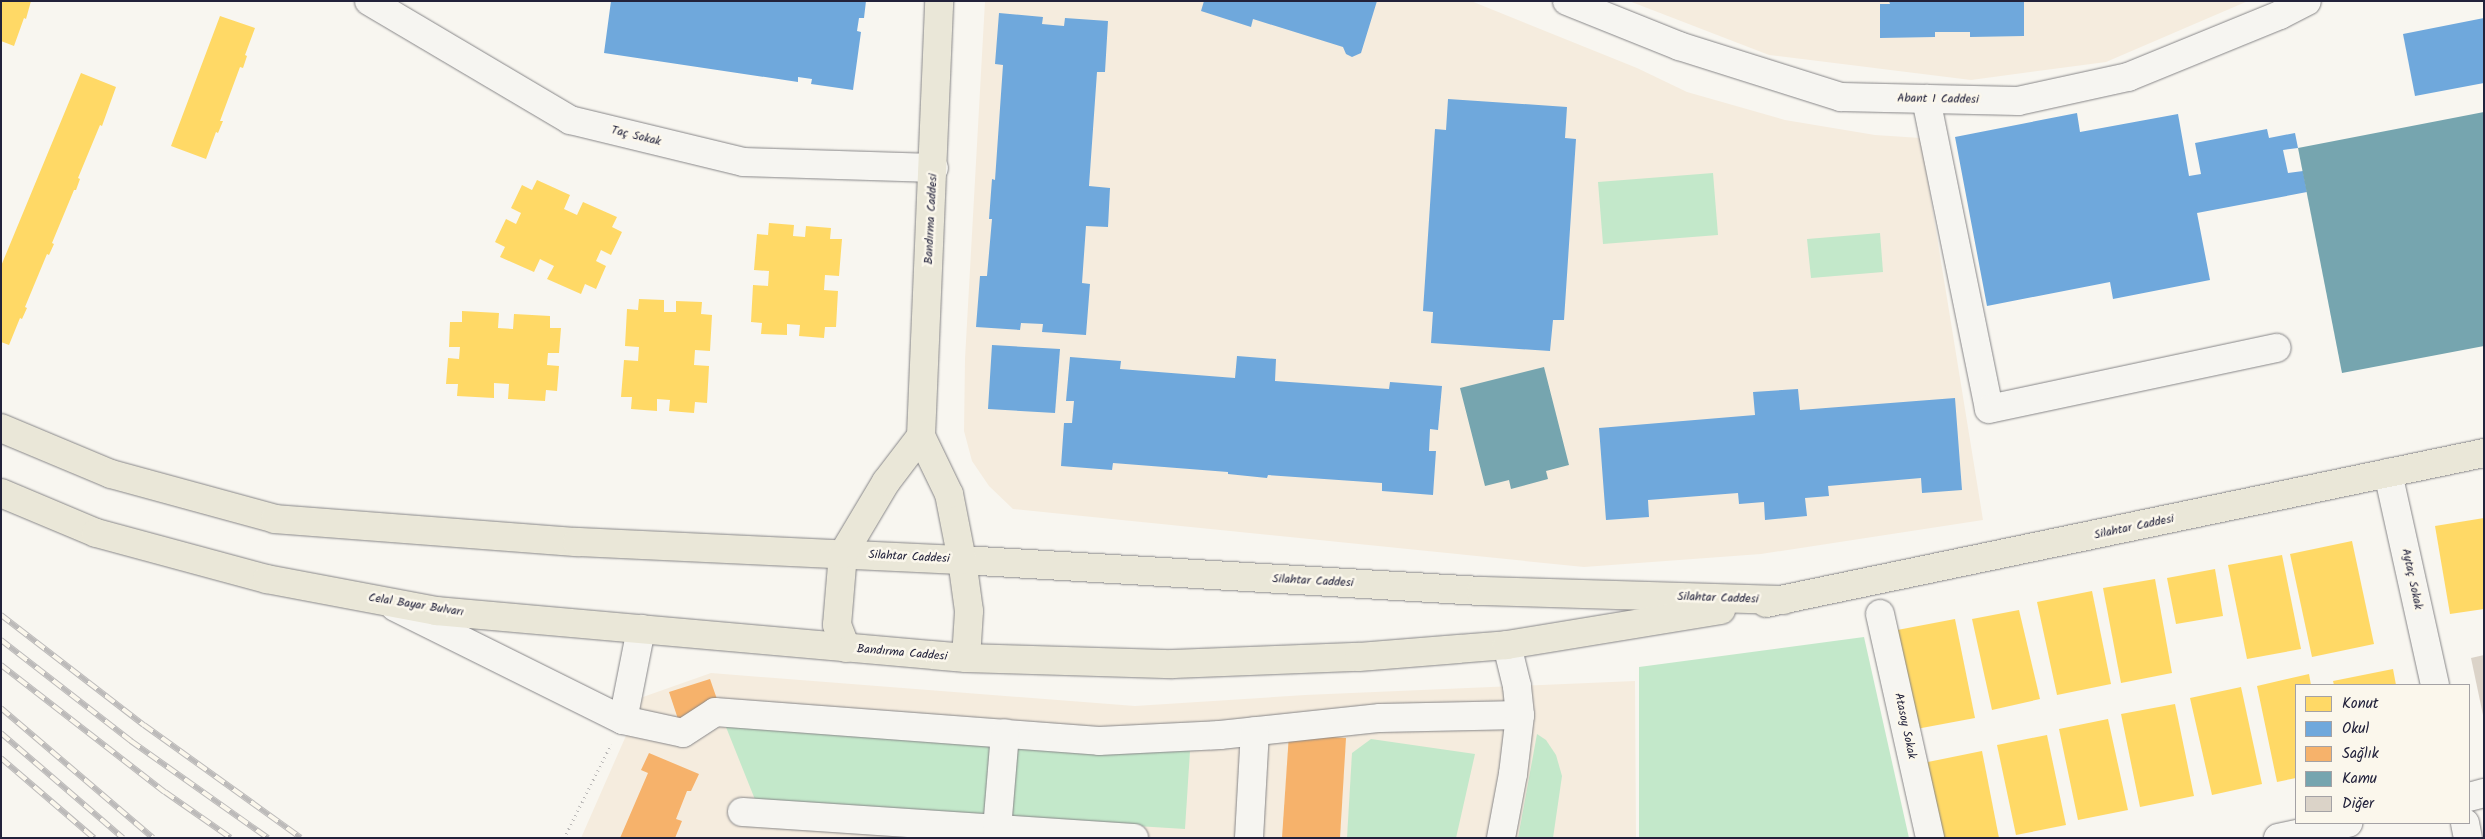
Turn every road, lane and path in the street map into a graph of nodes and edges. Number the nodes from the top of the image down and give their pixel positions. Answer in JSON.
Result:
{"nodes":[{"id":1,"x":369,"y":1,"type":"edge"},
{"id":2,"x":939,"y":1,"type":"edge"},
{"id":3,"x":1567,"y":1,"type":"edge"},
{"id":4,"x":2306,"y":1,"type":"edge"},
{"id":5,"x":1926,"y":99,"type":"junction"},
{"id":6,"x":934,"y":168,"type":"junction"},
{"id":7,"x":2278,"y":348,"type":"dead end"},
{"id":8,"x":1,"y":428,"type":"edge"},
{"id":9,"x":921,"y":436,"type":"junction"},
{"id":10,"x":2484,"y":453,"type":"edge"},
{"id":11,"x":2388,"y":473,"type":"junction"},
{"id":12,"x":1,"y":493,"type":"edge"},
{"id":13,"x":843,"y":554,"type":"junction"},
{"id":14,"x":962,"y":560,"type":"junction"},
{"id":15,"x":1784,"y":600,"type":"junction"},
{"id":16,"x":382,"y":601,"type":"junction"},
{"id":17,"x":1880,"y":614,"type":"dead end"},
{"id":18,"x":641,"y":629,"type":"junction"},
{"id":19,"x":1507,"y":645,"type":"junction"},
{"id":20,"x":846,"y":648,"type":"junction"},
{"id":21,"x":966,"y":658,"type":"junction"},
{"id":22,"x":2435,"y":684,"type":"edge"},
{"id":23,"x":1520,"y":715,"type":"junction"},
{"id":24,"x":623,"y":720,"type":"junction"},
{"id":25,"x":1255,"y":731,"type":"junction"},
{"id":26,"x":1005,"y":733,"type":"junction"},
{"id":27,"x":2484,"y":794,"type":"edge"},
{"id":28,"x":2470,"y":797,"type":"edge"},
{"id":29,"x":742,"y":812,"type":"dead end"},
{"id":30,"x":2343,"y":824,"type":"edge"},
{"id":31,"x":2465,"y":824,"type":"edge"},
{"id":32,"x":997,"y":829,"type":"junction"},
{"id":33,"x":564,"y":838,"type":"edge"},
{"id":34,"x":1134,"y":838,"type":"edge"},
{"id":35,"x":1250,"y":838,"type":"edge"},
{"id":36,"x":1501,"y":838,"type":"edge"},
{"id":37,"x":1930,"y":838,"type":"edge"},
{"id":38,"x":2278,"y":838,"type":"edge"},
{"id":39,"x":2468,"y":838,"type":"edge"}],
"edges":[{"from":1,"to":6,"type":"street","name":"Taç Sokak"},
{"from":2,"to":6,"type":"main road","name":"Bandırma Caddesi"},
{"from":3,"to":5,"type":"street","name":"Abant 1 Caddesi"},
{"from":4,"to":5,"type":"street","name":"Abant 1 Caddesi"},
{"from":5,"to":7,"type":"street"},
{"from":6,"to":9,"type":"main road","name":"Bandırma Caddesi"},
{"from":8,"to":13,"type":"main road"},
{"from":9,"to":13,"type":"main road","name":"Bandırma Caddesi"},
{"from":9,"to":14,"type":"main road","name":"Bandırma Caddesi"},
{"from":10,"to":11,"type":"main road","name":"Silahtar Caddesi"},
{"from":11,"to":15,"type":"main road","name":"Silahtar Caddesi"},
{"from":11,"to":22,"type":"street","name":"Aytaç Sokak"},
{"from":12,"to":16,"type":"main road","name":"Celal Bayar Bulvarı"},
{"from":13,"to":14,"type":"main road","name":"Silahtar Caddesi"},
{"from":13,"to":20,"type":"main road","name":"Bandırma Caddesi"},
{"from":14,"to":15,"type":"main road","name":"Silahtar Caddesi"},
{"from":14,"to":21,"type":"main road","name":"Bandırma Caddesi"},
{"from":15,"to":19,"type":"main road","name":"Silahtar Caddesi"},
{"from":16,"to":18,"type":"main road","name":"Celal Bayar Bulvarı"},
{"from":16,"to":24,"type":"street"},
{"from":17,"to":37,"type":"street","name":"Atasoy Sokak"},
{"from":18,"to":20,"type":"main road","name":"Celal Bayar Bulvarı"},
{"from":18,"to":24,"type":"street"},
{"from":19,"to":21,"type":"main road","name":"Silahtar Caddesi"},
{"from":19,"to":23,"type":"street"},
{"from":20,"to":21,"type":"main road","name":"Bandırma Caddesi"},
{"from":23,"to":25,"type":"street"},
{"from":23,"to":36,"type":"street"},
{"from":24,"to":26,"type":"street"},
{"from":24,"to":33,"type":"path"},
{"from":25,"to":26,"type":"street"},
{"from":25,"to":35,"type":"street"},
{"from":26,"to":32,"type":"street"},
{"from":27,"to":28,"type":"street"},
{"from":29,"to":32,"type":"street"},
{"from":30,"to":38,"type":"street"},
{"from":31,"to":39,"type":"street"},
{"from":32,"to":34,"type":"street"}]}
